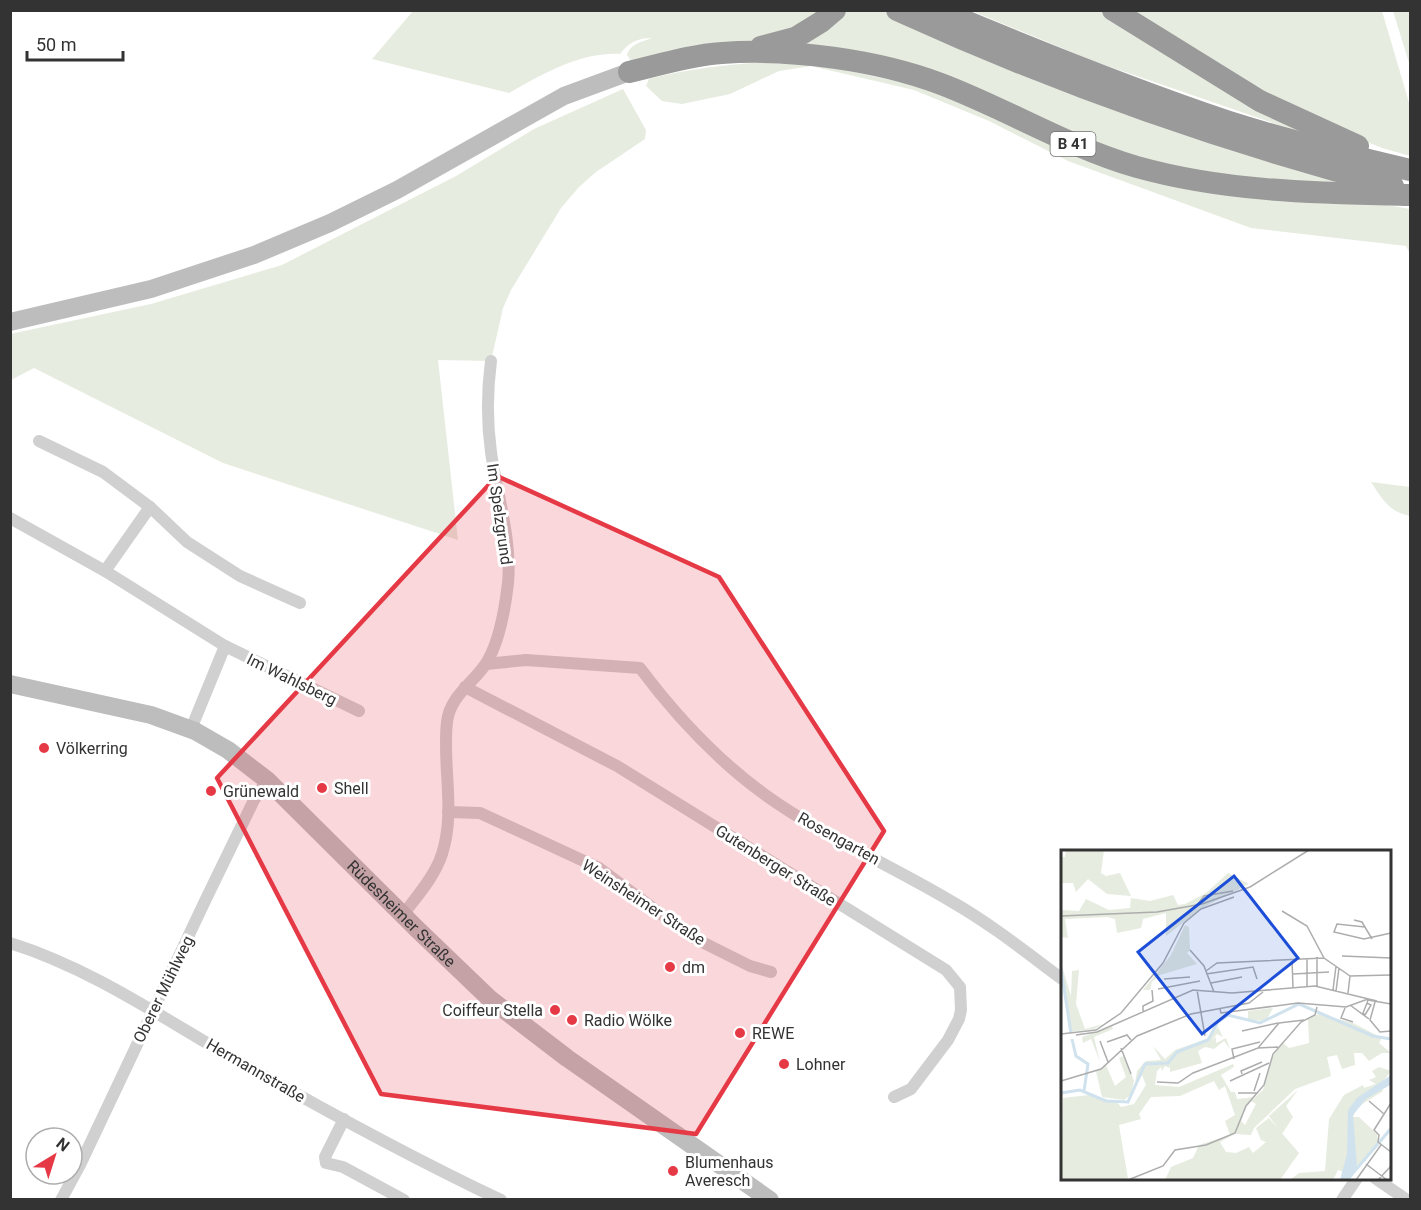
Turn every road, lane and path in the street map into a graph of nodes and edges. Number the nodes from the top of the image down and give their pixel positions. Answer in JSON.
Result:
{"nodes":[{"id":1,"x":835,"y":10,"type":"edge"},
{"id":2,"x":897,"y":10,"type":"edge"},
{"id":3,"x":1113,"y":10,"type":"edge"},
{"id":4,"x":934,"y":18,"type":"edge"},
{"id":5,"x":745,"y":52,"type":"junction"},
{"id":6,"x":629,"y":72,"type":"joint"},
{"id":7,"x":1410,"y":169,"type":"edge"},
{"id":8,"x":1410,"y":190,"type":"edge"},
{"id":9,"x":1410,"y":195,"type":"edge"},
{"id":10,"x":10,"y":322,"type":"edge"},
{"id":11,"x":491,"y":362,"type":"dead end"},
{"id":12,"x":39,"y":441,"type":"dead end"},
{"id":13,"x":150,"y":507,"type":"junction"},
{"id":14,"x":10,"y":518,"type":"edge"},
{"id":15,"x":105,"y":571,"type":"junction"},
{"id":16,"x":300,"y":603,"type":"dead end"},
{"id":17,"x":225,"y":646,"type":"junction"},
{"id":18,"x":486,"y":664,"type":"junction"},
{"id":19,"x":10,"y":684,"type":"edge"},
{"id":20,"x":465,"y":687,"type":"junction"},
{"id":21,"x":359,"y":711,"type":"dead end"},
{"id":22,"x":191,"y":729,"type":"junction"},
{"id":23,"x":267,"y":780,"type":"junction"},
{"id":24,"x":448,"y":812,"type":"junction"},
{"id":25,"x":403,"y":915,"type":"junction"},
{"id":26,"x":10,"y":943,"type":"edge"},
{"id":27,"x":771,"y":972,"type":"dead end"},
{"id":28,"x":1061,"y":978,"type":"edge"},
{"id":29,"x":152,"y":1011,"type":"junction"},
{"id":30,"x":894,"y":1097,"type":"dead end"},
{"id":31,"x":344,"y":1119,"type":"junction"},
{"id":32,"x":1356,"y":1180,"type":"edge"},
{"id":33,"x":1377,"y":1180,"type":"edge"},
{"id":34,"x":61,"y":1200,"type":"edge"},
{"id":35,"x":404,"y":1200,"type":"edge"},
{"id":36,"x":501,"y":1200,"type":"edge"},
{"id":37,"x":770,"y":1200,"type":"edge"},
{"id":38,"x":1342,"y":1200,"type":"edge"},
{"id":39,"x":1407,"y":1200,"type":"edge"}],
"edges":[{"from":1,"to":5,"type":"highway","number":"B 41"},
{"from":2,"to":4,"type":"highway"},
{"from":3,"to":7,"type":"highway"},
{"from":4,"to":7,"type":"highway"},
{"from":4,"to":8,"type":"highway"},
{"from":5,"to":6,"type":"highway","number":"B 41"},
{"from":5,"to":9,"type":"highway","number":"B 41"},
{"from":6,"to":10,"type":"street"},
{"from":11,"to":18,"type":"street","name":"Im Spelzgrund"},
{"from":12,"to":13,"type":"street"},
{"from":13,"to":15,"type":"street"},
{"from":13,"to":16,"type":"street"},
{"from":14,"to":15,"type":"street","name":"Im Wahlsberg"},
{"from":15,"to":17,"type":"street","name":"Im Wahlsberg"},
{"from":17,"to":21,"type":"street","name":"Im Wahlsberg"},
{"from":17,"to":22,"type":"street","name":"Im Wahlsberg"},
{"from":18,"to":20,"type":"street","name":"Im Spelzgrund"},
{"from":18,"to":28,"type":"street","name":"Rosengarten"},
{"from":19,"to":22,"type":"street","name":"Rüdesheimer Straße"},
{"from":20,"to":24,"type":"street","name":"Im Spelzgrund"},
{"from":20,"to":30,"type":"street","name":"Gutenberger Straße"},
{"from":22,"to":23,"type":"street","name":"Rüdesheimer Straße"},
{"from":23,"to":25,"type":"street","name":"Rüdesheimer Straße"},
{"from":23,"to":29,"type":"street","name":"Oberer Mühlweg"},
{"from":24,"to":25,"type":"street","name":"Im Spelzgrund"},
{"from":24,"to":27,"type":"street","name":"Weinsheimer Straße"},
{"from":25,"to":37,"type":"street","name":"Rüdesheimer Straße"},
{"from":26,"to":29,"type":"street","name":"Hermannstraße"},
{"from":29,"to":31,"type":"street","name":"Hermannstraße"},
{"from":29,"to":34,"type":"street","name":"Oberer Mühlweg"},
{"from":31,"to":35,"type":"street"},
{"from":31,"to":36,"type":"street","name":"Hermannstraße"},
{"from":32,"to":38,"type":"street"},
{"from":33,"to":39,"type":"street"}]}
